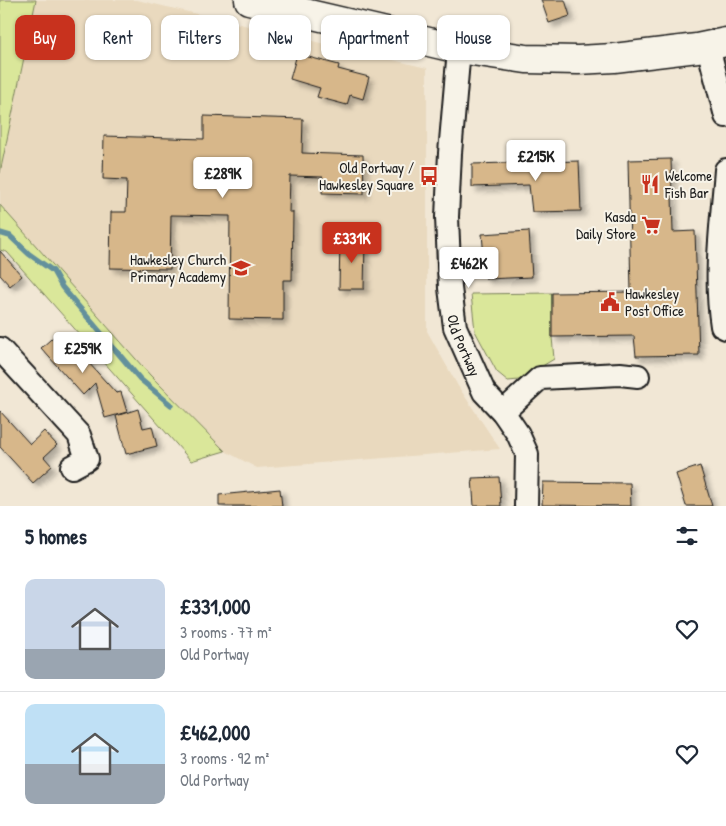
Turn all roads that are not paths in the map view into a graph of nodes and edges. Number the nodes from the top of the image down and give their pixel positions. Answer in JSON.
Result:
{"nodes":[{"id":1,"x":249,"y":0,"type":"edge"},
{"id":2,"x":437,"y":44,"type":"edge"},
{"id":3,"x":717,"y":44,"type":"edge"},
{"id":4,"x":510,"y":57,"type":"edge"},
{"id":5,"x":458,"y":60,"type":"edge"},
{"id":6,"x":726,"y":116,"type":"edge"},
{"id":7,"x":726,"y":170,"type":"edge"},
{"id":8,"x":722,"y":270,"type":"edge"},
{"id":9,"x":726,"y":328,"type":"edge"},
{"id":10,"x":0,"y":348,"type":"edge"},
{"id":11,"x":638,"y":376,"type":"dead end"},
{"id":12,"x":503,"y":412,"type":"junction"},
{"id":13,"x":72,"y":467,"type":"dead end"},
{"id":14,"x":526,"y":506,"type":"edge"}],
"edges":[{"from":1,"to":2,"type":"street"},
{"from":3,"to":4,"type":"street"},
{"from":3,"to":6,"type":"street"},
{"from":5,"to":12,"type":"street","name":"Old Portway"},
{"from":7,"to":8,"type":"street"},
{"from":8,"to":9,"type":"street"},
{"from":10,"to":13,"type":"street"},
{"from":11,"to":12,"type":"street"},
{"from":12,"to":14,"type":"street","name":"Old Portway"}]}
